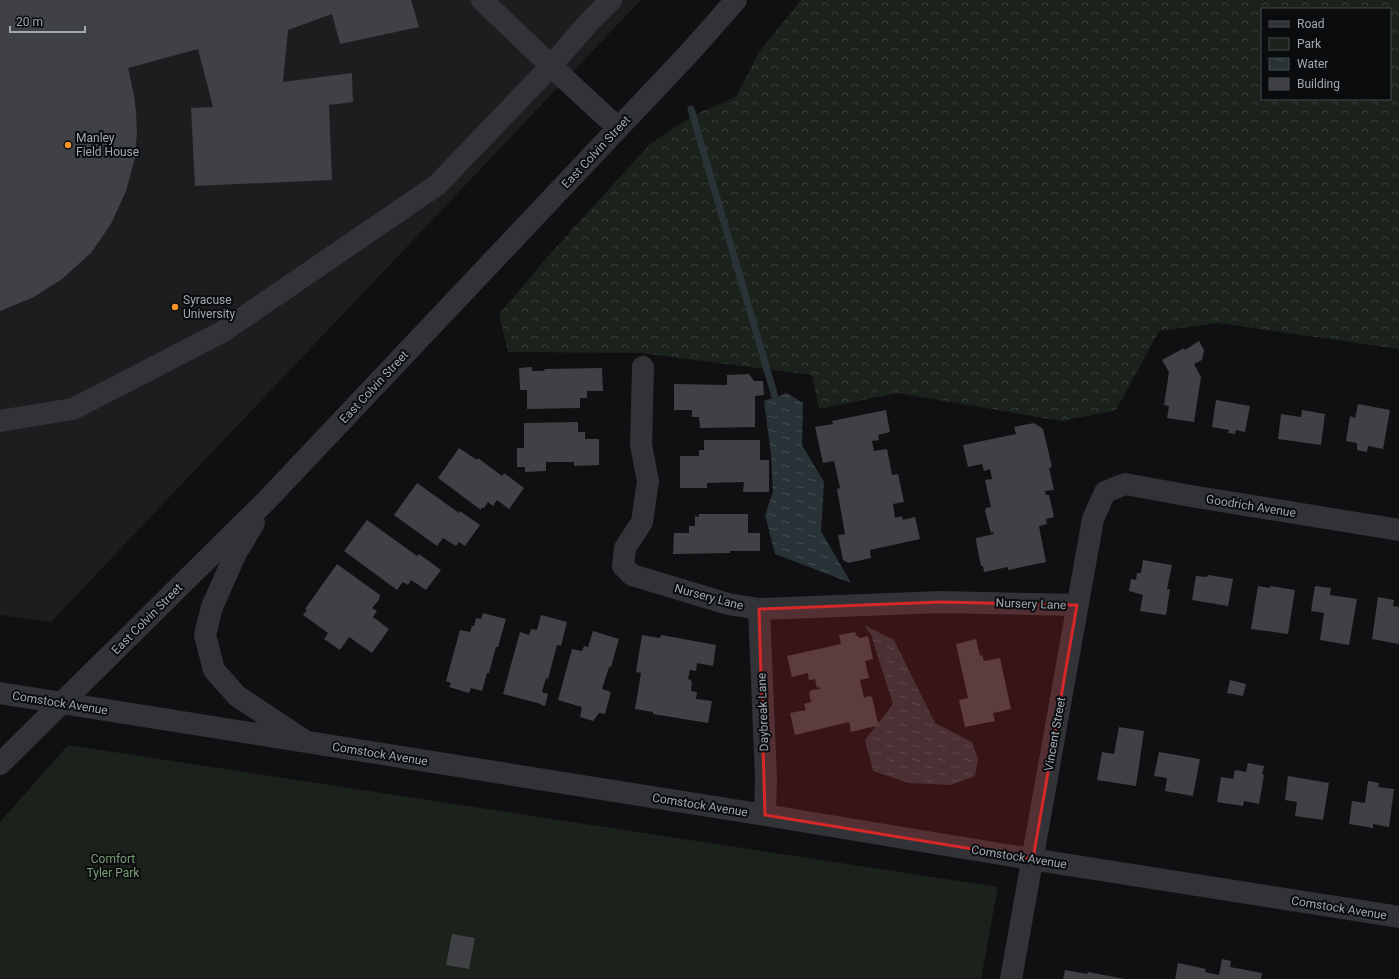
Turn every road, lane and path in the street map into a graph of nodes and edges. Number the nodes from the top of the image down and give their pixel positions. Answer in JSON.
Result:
{"nodes":[{"id":1,"x":482,"y":0,"type":"edge"},
{"id":2,"x":611,"y":0,"type":"edge"},
{"id":3,"x":736,"y":0,"type":"edge"},
{"id":4,"x":551,"y":66,"type":"junction"},
{"id":5,"x":618,"y":128,"type":"junction"},
{"id":6,"x":642,"y":367,"type":"dead end"},
{"id":7,"x":0,"y":421,"type":"edge"},
{"id":8,"x":1105,"y":492,"type":"joint"},
{"id":9,"x":267,"y":500,"type":"junction"},
{"id":10,"x":1399,"y":530,"type":"edge"},
{"id":11,"x":1077,"y":605,"type":"junction"},
{"id":12,"x":759,"y":609,"type":"junction"},
{"id":13,"x":0,"y":693,"type":"edge"},
{"id":14,"x":61,"y":703,"type":"junction"},
{"id":15,"x":308,"y":743,"type":"junction"},
{"id":16,"x":0,"y":764,"type":"edge"},
{"id":17,"x":765,"y":815,"type":"junction"},
{"id":18,"x":1033,"y":859,"type":"junction"},
{"id":19,"x":1399,"y":917,"type":"edge"},
{"id":20,"x":1012,"y":979,"type":"edge"}],
"edges":[{"from":1,"to":4,"type":"street"},
{"from":2,"to":4,"type":"street"},
{"from":3,"to":5,"type":"street","name":"East Colvin Street"},
{"from":4,"to":5,"type":"street"},
{"from":4,"to":7,"type":"street"},
{"from":5,"to":9,"type":"street","name":"East Colvin Street"},
{"from":6,"to":12,"type":"street","name":"Nursery Lane"},
{"from":8,"to":10,"type":"street","name":"Goodrich Avenue"},
{"from":8,"to":11,"type":"street","name":"Vincent Street"},
{"from":9,"to":14,"type":"street","name":"East Colvin Street"},
{"from":9,"to":15,"type":"street"},
{"from":11,"to":12,"type":"street","name":"Nursery Lane"},
{"from":11,"to":18,"type":"street","name":"Vincent Street"},
{"from":12,"to":17,"type":"street","name":"Daybreak Lane"},
{"from":13,"to":14,"type":"street","name":"Comstock Avenue"},
{"from":14,"to":15,"type":"street","name":"Comstock Avenue"},
{"from":14,"to":16,"type":"street","name":"East Colvin Street"},
{"from":15,"to":17,"type":"street","name":"Comstock Avenue"},
{"from":17,"to":18,"type":"street","name":"Comstock Avenue"},
{"from":18,"to":19,"type":"street","name":"Comstock Avenue"},
{"from":18,"to":20,"type":"street","name":"Vincent Street"}]}
